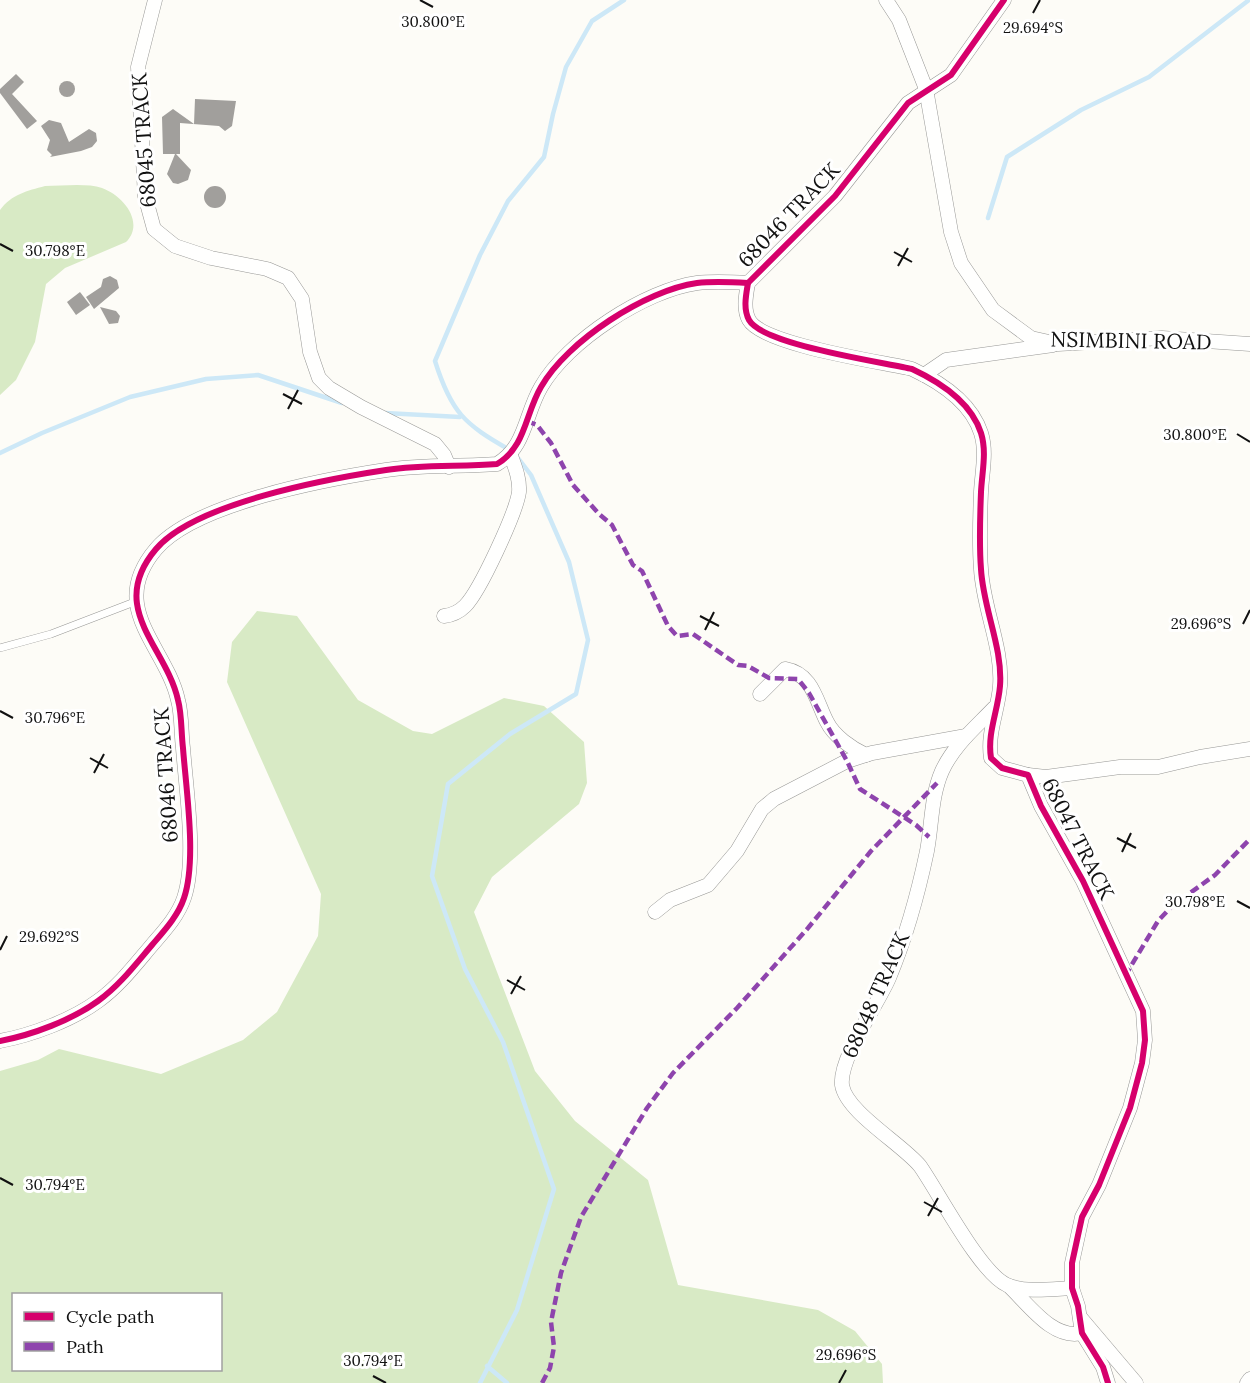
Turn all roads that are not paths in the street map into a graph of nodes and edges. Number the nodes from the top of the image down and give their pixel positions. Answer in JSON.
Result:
{"nodes":[{"id":1,"x":155,"y":0,"type":"edge"},
{"id":2,"x":886,"y":0,"type":"edge"},
{"id":3,"x":1004,"y":0,"type":"edge"},
{"id":4,"x":926,"y":89,"type":"junction"},
{"id":5,"x":748,"y":283,"type":"junction"},
{"id":6,"x":1058,"y":344,"type":"junction"},
{"id":7,"x":1250,"y":344,"type":"edge"},
{"id":8,"x":924,"y":375,"type":"junction"},
{"id":9,"x":511,"y":456,"type":"junction"},
{"id":10,"x":449,"y":467,"type":"junction"},
{"id":11,"x":137,"y":601,"type":"junction"},
{"id":12,"x":444,"y":616,"type":"dead end"},
{"id":13,"x":0,"y":648,"type":"edge"},
{"id":14,"x":760,"y":694,"type":"dead end"},
{"id":15,"x":994,"y":708,"type":"junction"},
{"id":16,"x":966,"y":736,"type":"junction"},
{"id":17,"x":1250,"y":749,"type":"edge"},
{"id":18,"x":866,"y":755,"type":"junction"},
{"id":19,"x":1028,"y":775,"type":"junction"},
{"id":20,"x":655,"y":912,"type":"dead end"},
{"id":21,"x":0,"y":1041,"type":"edge"},
{"id":22,"x":1009,"y":1286,"type":"junction"},
{"id":23,"x":1072,"y":1288,"type":"junction"},
{"id":24,"x":1080,"y":1317,"type":"junction"},
{"id":25,"x":1082,"y":1333,"type":"junction"},
{"id":26,"x":1250,"y":1378,"type":"edge"},
{"id":27,"x":1108,"y":1383,"type":"edge"},
{"id":28,"x":1136,"y":1383,"type":"edge"},
{"id":29,"x":1247,"y":1383,"type":"edge"}],
"edges":[{"from":1,"to":10,"type":"street","name":"68045 TRACK"},
{"from":2,"to":4,"type":"street","name":"NSIMBINI ROAD"},
{"from":3,"to":4,"type":"street","name":"68046 TRACK"},
{"from":4,"to":5,"type":"street","name":"68046 TRACK"},
{"from":4,"to":6,"type":"street","name":"NSIMBINI ROAD"},
{"from":5,"to":8,"type":"street","name":"68047 TRACK"},
{"from":5,"to":9,"type":"street","name":"68046 TRACK"},
{"from":6,"to":7,"type":"street","name":"NSIMBINI ROAD"},
{"from":6,"to":8,"type":"street"},
{"from":8,"to":15,"type":"street","name":"68047 TRACK"},
{"from":9,"to":10,"type":"street","name":"68046 TRACK"},
{"from":9,"to":12,"type":"street"},
{"from":10,"to":11,"type":"street","name":"68046 TRACK"},
{"from":11,"to":13,"type":"lane"},
{"from":11,"to":21,"type":"street","name":"68046 TRACK"},
{"from":14,"to":18,"type":"street"},
{"from":15,"to":16,"type":"street","name":"68048 TRACK"},
{"from":15,"to":19,"type":"street","name":"68047 TRACK"},
{"from":16,"to":18,"type":"street"},
{"from":16,"to":22,"type":"street","name":"68048 TRACK"},
{"from":17,"to":19,"type":"street"},
{"from":18,"to":20,"type":"street"},
{"from":19,"to":23,"type":"street","name":"68047 TRACK"},
{"from":22,"to":23,"type":"street"},
{"from":22,"to":25,"type":"street","name":"68048 TRACK"},
{"from":23,"to":24,"type":"street","name":"68047 TRACK"},
{"from":24,"to":25,"type":"street","name":"68047 TRACK"},
{"from":24,"to":28,"type":"street"},
{"from":25,"to":27,"type":"street","name":"68047 TRACK"},
{"from":26,"to":29,"type":"street"}]}
